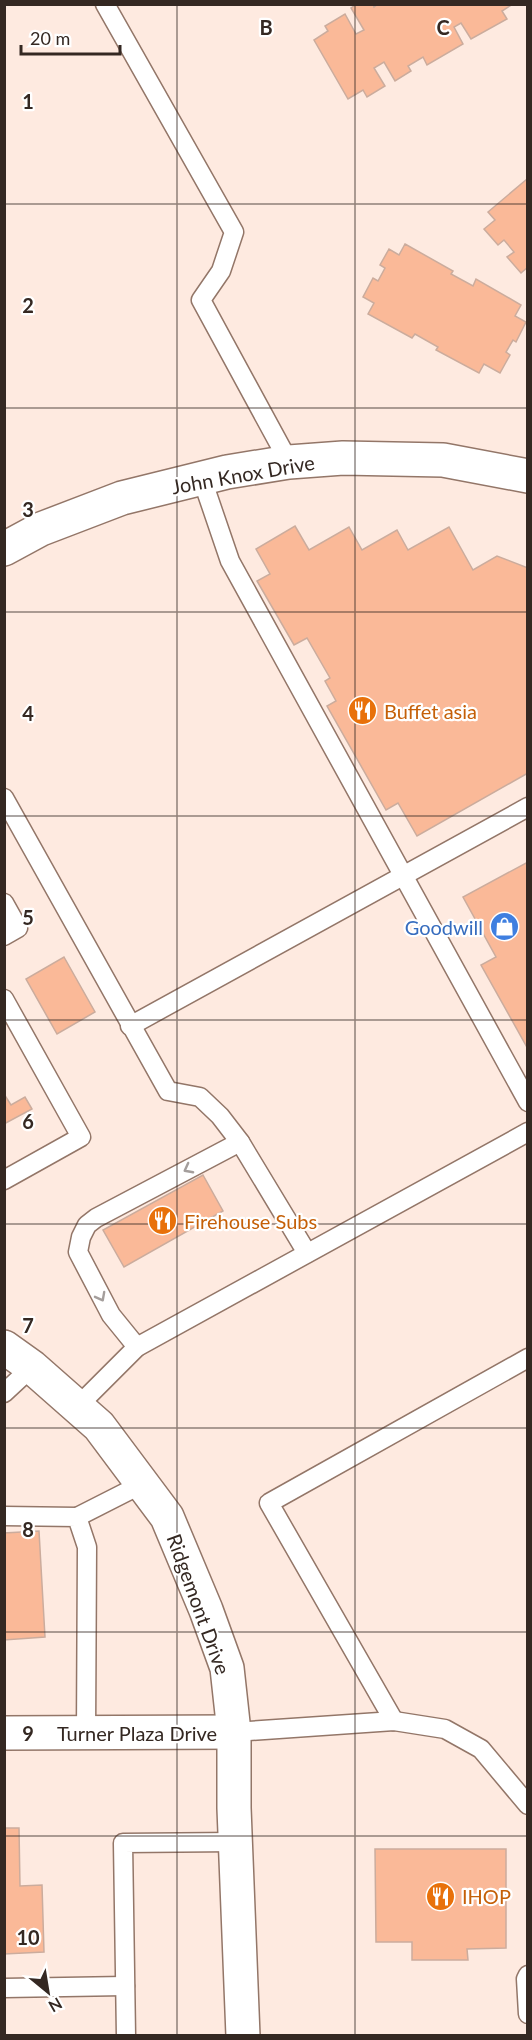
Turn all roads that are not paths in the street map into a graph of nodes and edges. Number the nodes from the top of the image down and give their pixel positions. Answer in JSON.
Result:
{"nodes":[{"id":1,"x":105,"y":4,"type":"edge"},
{"id":2,"x":289,"y":462,"type":"junction"},
{"id":3,"x":528,"y":476,"type":"edge"},
{"id":4,"x":202,"y":479,"type":"junction"},
{"id":5,"x":4,"y":549,"type":"edge"},
{"id":6,"x":4,"y":798,"type":"edge"},
{"id":7,"x":528,"y":807,"type":"edge"},
{"id":8,"x":404,"y":875,"type":"junction"},
{"id":9,"x":4,"y":903,"type":"edge"},
{"id":10,"x":4,"y":936,"type":"edge"},
{"id":11,"x":4,"y":999,"type":"edge"},
{"id":12,"x":130,"y":1026,"type":"junction"},
{"id":13,"x":528,"y":1102,"type":"edge"},
{"id":14,"x":528,"y":1132,"type":"edge"},
{"id":15,"x":240,"y":1142,"type":"junction"},
{"id":16,"x":4,"y":1180,"type":"edge"},
{"id":17,"x":307,"y":1253,"type":"junction"},
{"id":18,"x":4,"y":1347,"type":"edge"},
{"id":19,"x":137,"y":1347,"type":"junction"},
{"id":20,"x":528,"y":1358,"type":"edge"},
{"id":21,"x":32,"y":1367,"type":"junction"},
{"id":22,"x":4,"y":1392,"type":"edge"},
{"id":23,"x":77,"y":1407,"type":"junction"},
{"id":24,"x":142,"y":1484,"type":"junction"},
{"id":25,"x":4,"y":1516,"type":"edge"},
{"id":26,"x":77,"y":1517,"type":"junction"},
{"id":27,"x":394,"y":1721,"type":"junction"},
{"id":28,"x":234,"y":1732,"type":"junction"},
{"id":29,"x":4,"y":1733,"type":"edge"},
{"id":30,"x":86,"y":1733,"type":"junction"},
{"id":31,"x":528,"y":1805,"type":"edge"},
{"id":32,"x":236,"y":1842,"type":"junction"},
{"id":33,"x":528,"y":1975,"type":"edge"},
{"id":34,"x":125,"y":1986,"type":"junction"},
{"id":35,"x":4,"y":1988,"type":"edge"},
{"id":36,"x":528,"y":2014,"type":"edge"},
{"id":37,"x":126,"y":2036,"type":"edge"},
{"id":38,"x":243,"y":2036,"type":"edge"}],
"edges":[{"from":1,"to":2,"type":"lane"},
{"from":2,"to":3,"type":"street","name":"John Knox Drive"},
{"from":2,"to":4,"type":"street","name":"John Knox Drive"},
{"from":4,"to":5,"type":"street","name":"John Knox Drive"},
{"from":4,"to":8,"type":"lane"},
{"from":6,"to":12,"type":"lane"},
{"from":7,"to":8,"type":"lane"},
{"from":8,"to":12,"type":"lane"},
{"from":8,"to":13,"type":"lane"},
{"from":9,"to":10,"type":"lane"},
{"from":11,"to":16,"type":"lane"},
{"from":12,"to":15,"type":"lane"},
{"from":14,"to":17,"type":"lane"},
{"from":15,"to":17,"type":"lane"},
{"from":15,"to":19,"type":"lane","one_way":true},
{"from":17,"to":19,"type":"lane"},
{"from":18,"to":21,"type":"street","name":"Ridgemont Drive"},
{"from":19,"to":23,"type":"lane"},
{"from":20,"to":27,"type":"lane"},
{"from":21,"to":22,"type":"lane"},
{"from":21,"to":23,"type":"street","name":"Ridgemont Drive"},
{"from":23,"to":24,"type":"street","name":"Ridgemont Drive"},
{"from":24,"to":26,"type":"lane"},
{"from":24,"to":28,"type":"street","name":"Ridgemont Drive"},
{"from":25,"to":26,"type":"lane"},
{"from":26,"to":30,"type":"lane"},
{"from":27,"to":28,"type":"lane"},
{"from":27,"to":31,"type":"lane"},
{"from":28,"to":30,"type":"street","name":"Turner Plaza Drive"},
{"from":28,"to":32,"type":"street","name":"Ridgemont Drive"},
{"from":29,"to":30,"type":"street","name":"Turner Plaza Drive"},
{"from":32,"to":34,"type":"lane"},
{"from":32,"to":38,"type":"street","name":"Ridgemont Drive"},
{"from":33,"to":36,"type":"lane"},
{"from":34,"to":35,"type":"lane"},
{"from":34,"to":37,"type":"lane"}]}
